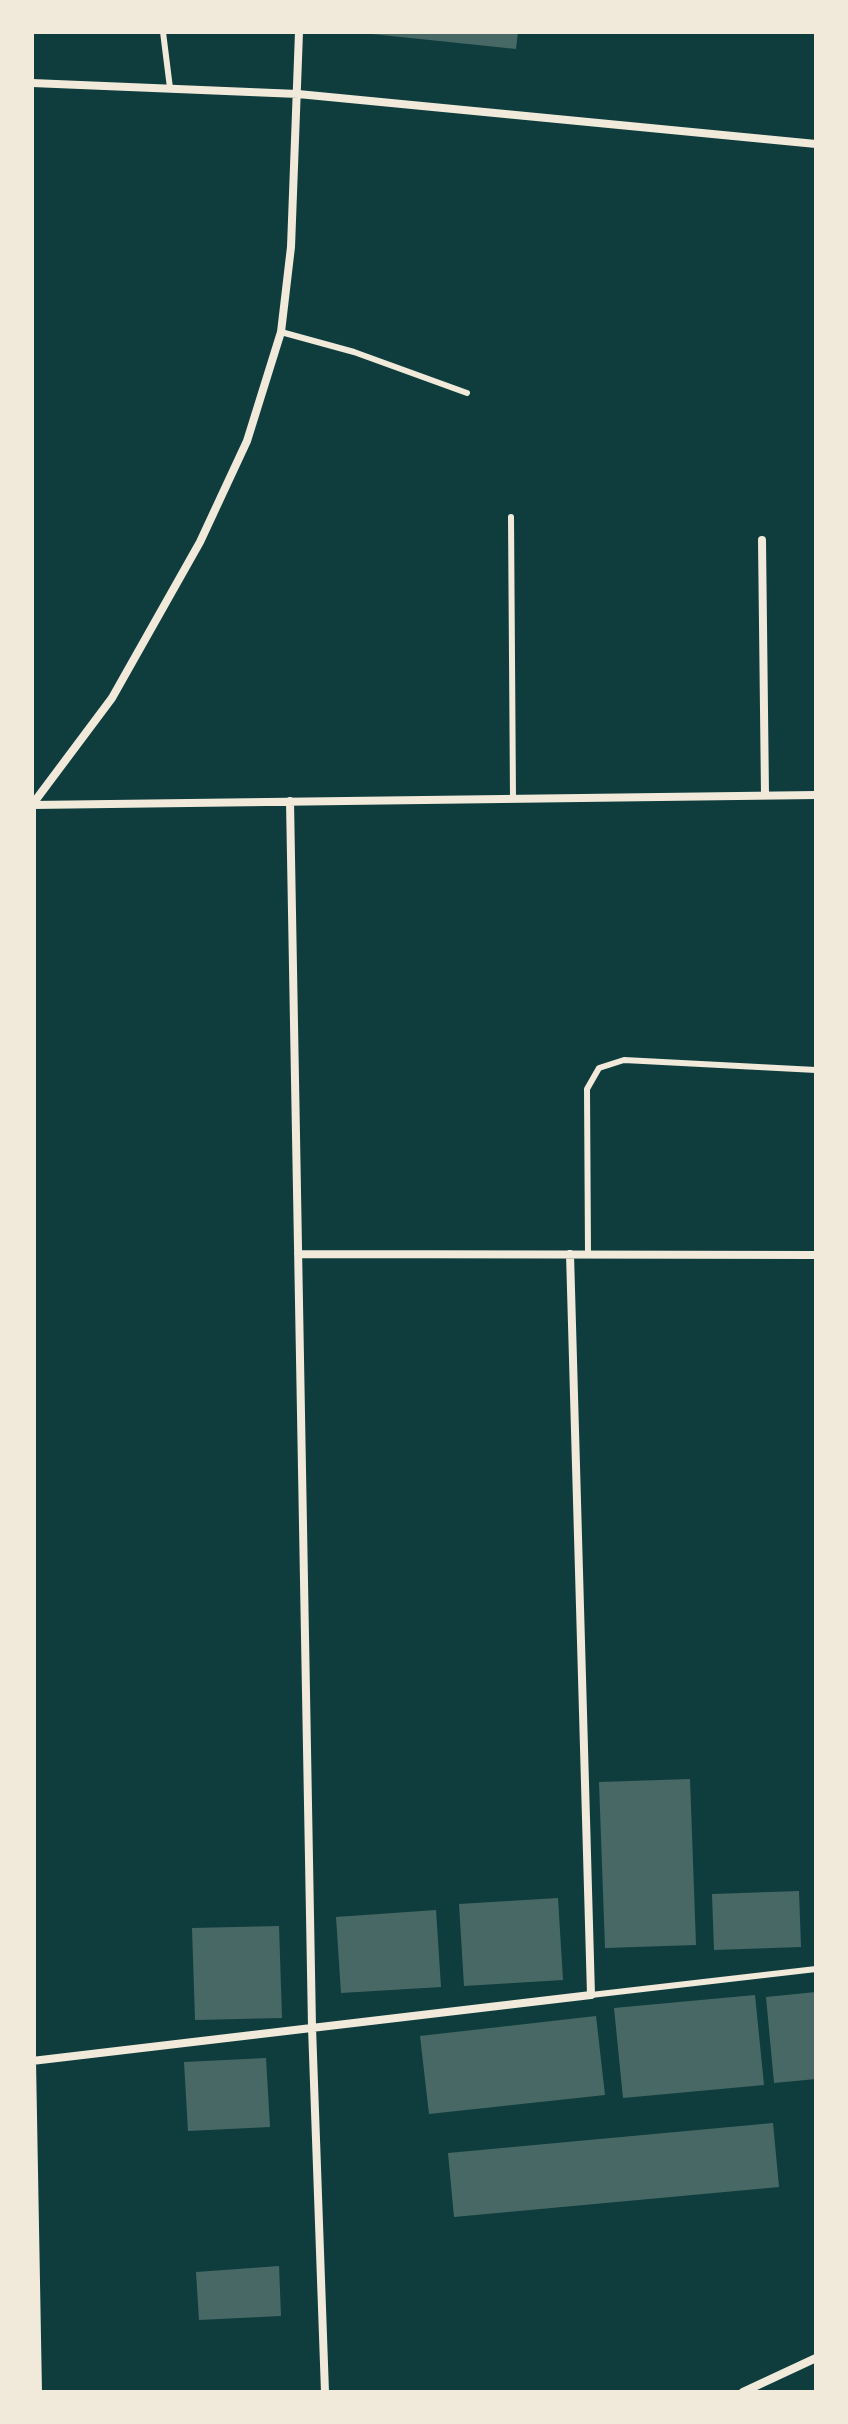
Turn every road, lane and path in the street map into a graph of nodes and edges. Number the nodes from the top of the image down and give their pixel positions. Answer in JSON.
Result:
{"nodes":[{"id":1,"x":163,"y":32,"type":"edge"},
{"id":2,"x":299,"y":32,"type":"edge"},
{"id":3,"x":32,"y":83,"type":"edge"},
{"id":4,"x":170,"y":88,"type":"junction"},
{"id":5,"x":298,"y":94,"type":"junction"},
{"id":6,"x":816,"y":144,"type":"edge"},
{"id":7,"x":281,"y":332,"type":"junction"},
{"id":8,"x":467,"y":393,"type":"dead end"},
{"id":9,"x":511,"y":517,"type":"dead end"},
{"id":10,"x":762,"y":540,"type":"dead end"},
{"id":11,"x":765,"y":795,"type":"junction"},
{"id":12,"x":816,"y":795,"type":"edge"},
{"id":13,"x":513,"y":799,"type":"junction"},
{"id":14,"x":290,"y":801,"type":"junction"},
{"id":15,"x":32,"y":805,"type":"edge"},
{"id":16,"x":816,"y":1070,"type":"edge"},
{"id":17,"x":298,"y":1254,"type":"junction"},
{"id":18,"x":570,"y":1254,"type":"junction"},
{"id":19,"x":588,"y":1254,"type":"junction"},
{"id":20,"x":816,"y":1255,"type":"edge"},
{"id":21,"x":816,"y":1969,"type":"edge"},
{"id":22,"x":591,"y":1995,"type":"junction"},
{"id":23,"x":312,"y":2027,"type":"junction"},
{"id":24,"x":32,"y":2061,"type":"edge"},
{"id":25,"x":816,"y":2358,"type":"edge"},
{"id":26,"x":38,"y":2392,"type":"edge"},
{"id":27,"x":325,"y":2392,"type":"edge"},
{"id":28,"x":743,"y":2392,"type":"edge"}],
"edges":[{"from":1,"to":4,"type":"lane"},
{"from":2,"to":5,"type":"street"},
{"from":3,"to":4,"type":"street"},
{"from":4,"to":5,"type":"street"},
{"from":5,"to":6,"type":"street"},
{"from":5,"to":7,"type":"street"},
{"from":7,"to":8,"type":"lane"},
{"from":7,"to":15,"type":"street"},
{"from":9,"to":13,"type":"lane"},
{"from":10,"to":11,"type":"street"},
{"from":11,"to":12,"type":"street"},
{"from":11,"to":13,"type":"street"},
{"from":13,"to":14,"type":"street"},
{"from":14,"to":15,"type":"street"},
{"from":14,"to":17,"type":"street"},
{"from":15,"to":24,"type":"street"},
{"from":16,"to":19,"type":"lane"},
{"from":17,"to":18,"type":"street"},
{"from":17,"to":23,"type":"street"},
{"from":18,"to":19,"type":"street"},
{"from":18,"to":22,"type":"street"},
{"from":19,"to":20,"type":"street"},
{"from":21,"to":22,"type":"lane"},
{"from":22,"to":23,"type":"street"},
{"from":23,"to":24,"type":"street"},
{"from":23,"to":27,"type":"street"},
{"from":24,"to":26,"type":"street"},
{"from":25,"to":28,"type":"street"}]}
